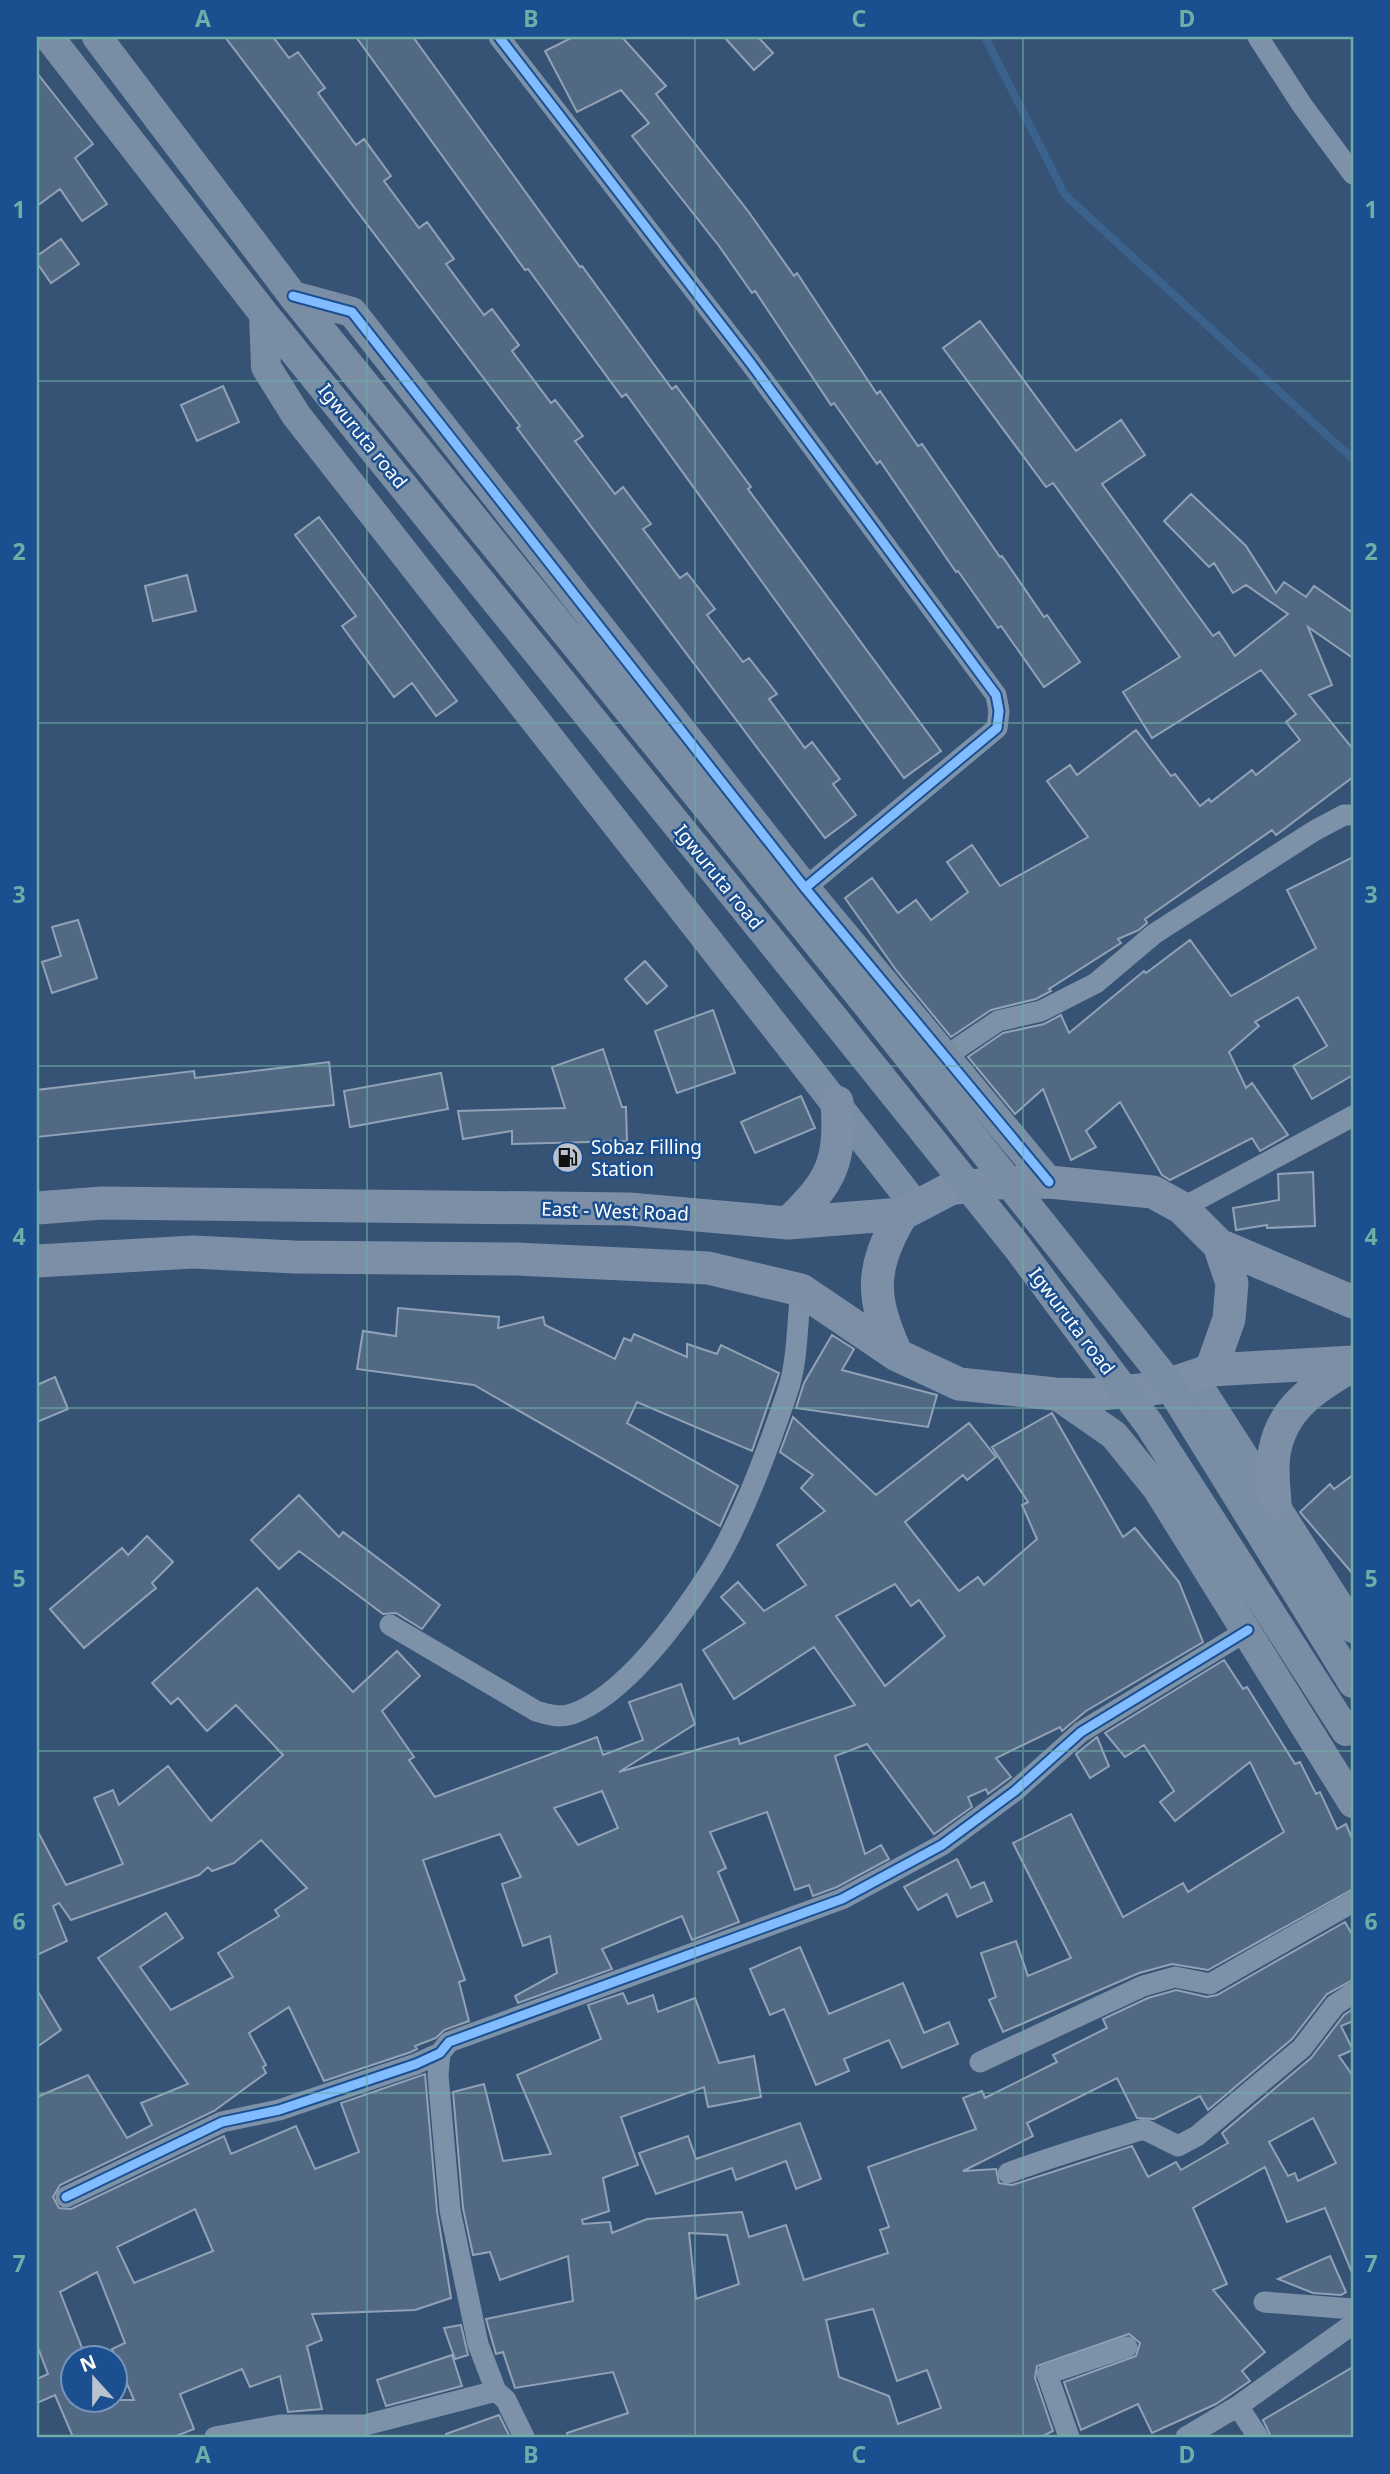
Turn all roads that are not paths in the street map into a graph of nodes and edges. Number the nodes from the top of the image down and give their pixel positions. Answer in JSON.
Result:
{"nodes":[{"id":1,"x":49,"y":37,"type":"edge"},
{"id":2,"x":97,"y":37,"type":"edge"},
{"id":3,"x":499,"y":37,"type":"edge"},
{"id":4,"x":1258,"y":37,"type":"edge"},
{"id":5,"x":1353,"y":174,"type":"edge"},
{"id":6,"x":293,"y":296,"type":"junction"},
{"id":7,"x":264,"y":314,"type":"junction"},
{"id":8,"x":1353,"y":815,"type":"edge"},
{"id":9,"x":805,"y":888,"type":"junction"},
{"id":10,"x":946,"y":1056,"type":"junction"},
{"id":11,"x":837,"y":1102,"type":"junction"},
{"id":12,"x":1353,"y":1116,"type":"edge"},
{"id":13,"x":1049,"y":1182,"type":"junction"},
{"id":14,"x":187,"y":1205,"type":"junction"},
{"id":15,"x":37,"y":1208,"type":"edge"},
{"id":16,"x":1182,"y":1208,"type":"junction"},
{"id":17,"x":909,"y":1209,"type":"junction"},
{"id":18,"x":788,"y":1223,"type":"junction"},
{"id":19,"x":1219,"y":1245,"type":"junction"},
{"id":20,"x":193,"y":1252,"type":"junction"},
{"id":21,"x":37,"y":1261,"type":"edge"},
{"id":22,"x":801,"y":1290,"type":"junction"},
{"id":23,"x":1353,"y":1302,"type":"edge"},
{"id":24,"x":897,"y":1355,"type":"junction"},
{"id":25,"x":1353,"y":1364,"type":"edge"},
{"id":26,"x":1202,"y":1373,"type":"junction"},
{"id":27,"x":1055,"y":1394,"type":"junction"},
{"id":28,"x":1275,"y":1503,"type":"junction"},
{"id":29,"x":390,"y":1625,"type":"dead end"},
{"id":30,"x":1353,"y":1628,"type":"edge"},
{"id":31,"x":1248,"y":1630,"type":"junction"},
{"id":32,"x":1353,"y":1683,"type":"edge"},
{"id":33,"x":1350,"y":1737,"type":"edge"},
{"id":34,"x":1353,"y":1803,"type":"edge"},
{"id":35,"x":1353,"y":1902,"type":"edge"},
{"id":36,"x":1353,"y":1993,"type":"edge"},
{"id":37,"x":440,"y":2053,"type":"junction"},
{"id":38,"x":980,"y":2062,"type":"dead end"},
{"id":39,"x":1008,"y":2173,"type":"dead end"},
{"id":40,"x":66,"y":2197,"type":"dead end"},
{"id":41,"x":1264,"y":2302,"type":"dead end"},
{"id":42,"x":1353,"y":2309,"type":"edge"},
{"id":43,"x":1353,"y":2324,"type":"edge"},
{"id":44,"x":1127,"y":2347,"type":"dead end"},
{"id":45,"x":496,"y":2391,"type":"junction"},
{"id":46,"x":1238,"y":2406,"type":"junction"},
{"id":47,"x":215,"y":2437,"type":"edge"},
{"id":48,"x":524,"y":2437,"type":"edge"},
{"id":49,"x":1069,"y":2437,"type":"edge"},
{"id":50,"x":1186,"y":2437,"type":"edge"},
{"id":51,"x":1258,"y":2437,"type":"edge"}],
"edges":[{"from":1,"to":7,"type":"main road","name":"Igwuruta road"},
{"from":2,"to":6,"type":"main road","name":"Igwuruta road"},
{"from":3,"to":9,"type":"street"},
{"from":4,"to":5,"type":"street"},
{"from":6,"to":9,"type":"main road"},
{"from":6,"to":32,"type":"main road","name":"Igwuruta road","bridge":true},
{"from":7,"to":11,"type":"main road"},
{"from":7,"to":33,"type":"main road","name":"Igwuruta road","bridge":true},
{"from":8,"to":10,"type":"street"},
{"from":9,"to":10,"type":"main road"},
{"from":10,"to":13,"type":"main road"},
{"from":11,"to":17,"type":"main road"},
{"from":11,"to":18,"type":"main road"},
{"from":12,"to":16,"type":"street"},
{"from":13,"to":16,"type":"main road","name":"East - West Road"},
{"from":13,"to":17,"type":"main road","name":"East - West Road"},
{"from":14,"to":15,"type":"main road","name":"East - West Road"},
{"from":14,"to":18,"type":"main road","name":"East - West Road"},
{"from":14,"to":20,"type":"main road"},
{"from":16,"to":19,"type":"main road","name":"East - West Road"},
{"from":17,"to":18,"type":"main road","name":"East - West Road"},
{"from":17,"to":24,"type":"main road"},
{"from":19,"to":23,"type":"main road"},
{"from":19,"to":26,"type":"main road"},
{"from":20,"to":21,"type":"main road"},
{"from":20,"to":22,"type":"main road"},
{"from":22,"to":24,"type":"main road"},
{"from":22,"to":29,"type":"street"},
{"from":24,"to":27,"type":"main road"},
{"from":25,"to":26,"type":"main road"},
{"from":25,"to":28,"type":"main road"},
{"from":26,"to":27,"type":"main road"},
{"from":26,"to":28,"type":"main road"},
{"from":27,"to":31,"type":"main road"},
{"from":28,"to":30,"type":"main road"},
{"from":31,"to":34,"type":"main road"},
{"from":31,"to":37,"type":"street"},
{"from":35,"to":38,"type":"street"},
{"from":36,"to":39,"type":"street"},
{"from":37,"to":40,"type":"street"},
{"from":37,"to":45,"type":"street"},
{"from":41,"to":42,"type":"street"},
{"from":43,"to":46,"type":"street"},
{"from":44,"to":49,"type":"street"},
{"from":45,"to":47,"type":"street"},
{"from":45,"to":48,"type":"street"},
{"from":46,"to":50,"type":"street"},
{"from":46,"to":51,"type":"street"}]}
